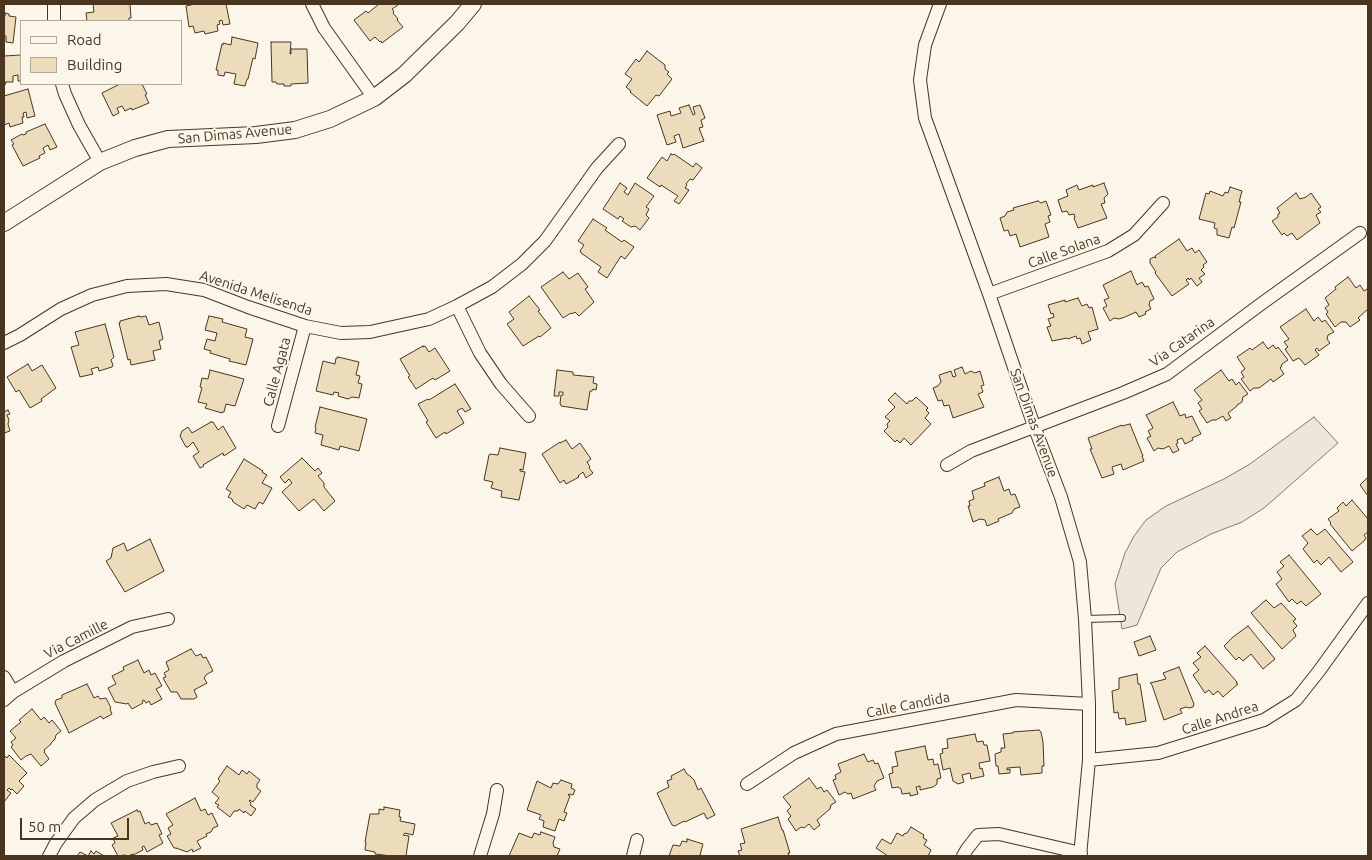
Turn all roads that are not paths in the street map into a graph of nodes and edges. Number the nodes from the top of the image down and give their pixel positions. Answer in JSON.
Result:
{"nodes":[{"id":1,"x":54,"y":4,"type":"edge"},
{"id":2,"x":312,"y":4,"type":"edge"},
{"id":3,"x":473,"y":4,"type":"edge"},
{"id":4,"x":940,"y":4,"type":"edge"},
{"id":5,"x":54,"y":20,"type":"edge"},
{"id":6,"x":62,"y":85,"type":"edge"},
{"id":7,"x":374,"y":98,"type":"junction"},
{"id":8,"x":619,"y":144,"type":"dead end"},
{"id":9,"x":100,"y":162,"type":"junction"},
{"id":10,"x":1163,"y":203,"type":"dead end"},
{"id":11,"x":4,"y":223,"type":"edge"},
{"id":12,"x":1360,"y":233,"type":"dead end"},
{"id":13,"x":989,"y":294,"type":"junction"},
{"id":14,"x":457,"y":306,"type":"junction"},
{"id":15,"x":306,"y":326,"type":"junction"},
{"id":16,"x":4,"y":343,"type":"edge"},
{"id":17,"x":529,"y":416,"type":"dead end"},
{"id":18,"x":278,"y":426,"type":"dead end"},
{"id":19,"x":1034,"y":426,"type":"junction"},
{"id":20,"x":948,"y":465,"type":"dead end"},
{"id":21,"x":1368,"y":602,"type":"edge"},
{"id":22,"x":168,"y":618,"type":"dead end"},
{"id":23,"x":1122,"y":618,"type":"dead end"},
{"id":24,"x":1085,"y":619,"type":"junction"},
{"id":25,"x":4,"y":677,"type":"edge"},
{"id":26,"x":8,"y":696,"type":"edge"},
{"id":27,"x":1089,"y":704,"type":"junction"},
{"id":28,"x":1089,"y":760,"type":"junction"},
{"id":29,"x":179,"y":766,"type":"dead end"},
{"id":30,"x":747,"y":784,"type":"dead end"},
{"id":31,"x":497,"y":790,"type":"dead end"},
{"id":32,"x":637,"y":840,"type":"dead end"},
{"id":33,"x":1080,"y":854,"type":"edge"},
{"id":34,"x":49,"y":856,"type":"edge"},
{"id":35,"x":480,"y":856,"type":"edge"},
{"id":36,"x":632,"y":856,"type":"edge"},
{"id":37,"x":963,"y":856,"type":"edge"}],
"edges":[{"from":1,"to":5,"type":"street"},
{"from":2,"to":7,"type":"street"},
{"from":3,"to":7,"type":"street","name":"San Dimas Avenue"},
{"from":4,"to":13,"type":"street","name":"San Dimas Avenue"},
{"from":6,"to":9,"type":"street"},
{"from":7,"to":9,"type":"street","name":"San Dimas Avenue"},
{"from":8,"to":14,"type":"street","name":"Avenida Melisenda"},
{"from":9,"to":11,"type":"street","name":"San Dimas Avenue"},
{"from":10,"to":13,"type":"street","name":"Calle Solana"},
{"from":12,"to":19,"type":"street","name":"Via Catarina"},
{"from":13,"to":19,"type":"street","name":"San Dimas Avenue"},
{"from":14,"to":15,"type":"street","name":"Avenida Melisenda"},
{"from":14,"to":17,"type":"street"},
{"from":15,"to":16,"type":"street","name":"Avenida Melisenda"},
{"from":15,"to":18,"type":"street","name":"Calle Agata"},
{"from":19,"to":20,"type":"street","name":"Via Catarina"},
{"from":19,"to":24,"type":"street","name":"San Dimas Avenue"},
{"from":21,"to":28,"type":"street","name":"Calle Andrea"},
{"from":22,"to":26,"type":"street","name":"Via Camille"},
{"from":23,"to":24,"type":"lane"},
{"from":24,"to":27,"type":"street","name":"San Dimas Avenue"},
{"from":25,"to":26,"type":"street"},
{"from":27,"to":28,"type":"street","name":"San Dimas Avenue"},
{"from":27,"to":30,"type":"street","name":"Calle Candida"},
{"from":28,"to":33,"type":"street","name":"San Dimas Avenue"},
{"from":29,"to":34,"type":"street"},
{"from":31,"to":35,"type":"street"},
{"from":32,"to":36,"type":"street"},
{"from":33,"to":37,"type":"street"}]}
